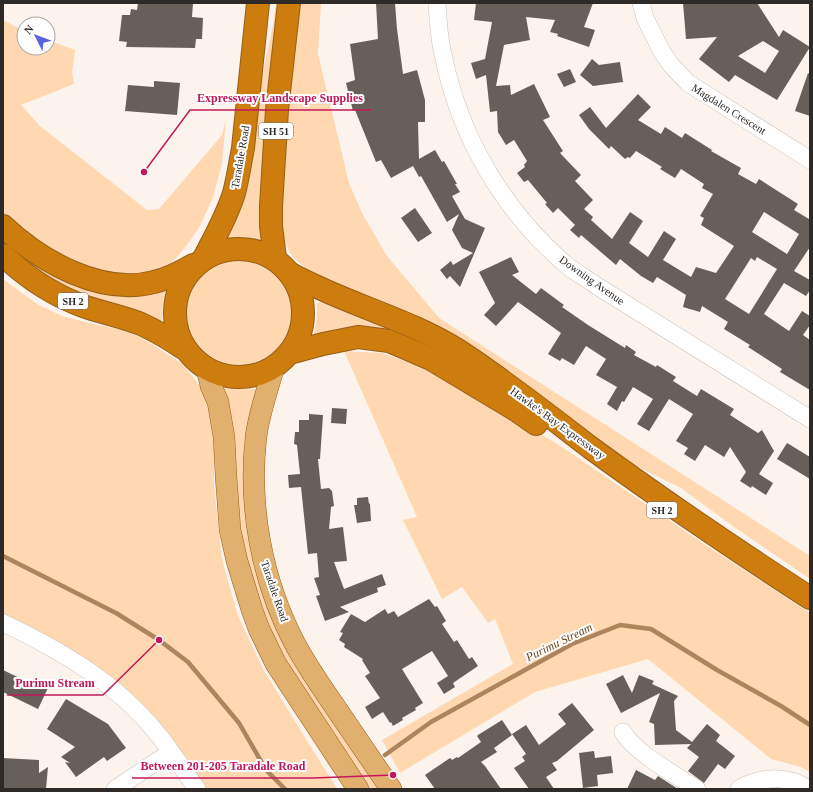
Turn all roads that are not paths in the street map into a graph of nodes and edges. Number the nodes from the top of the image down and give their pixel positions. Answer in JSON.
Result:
{"nodes":[{"id":1,"x":258,"y":3,"type":"edge"},
{"id":2,"x":289,"y":3,"type":"edge"},
{"id":3,"x":437,"y":3,"type":"edge"},
{"id":4,"x":641,"y":3,"type":"edge"},
{"id":5,"x":810,"y":160,"type":"edge"},
{"id":6,"x":3,"y":226,"type":"edge"},
{"id":7,"x":3,"y":255,"type":"edge"},
{"id":8,"x":275,"y":258,"type":"junction"},
{"id":9,"x":200,"y":261,"type":"junction"},
{"id":10,"x":291,"y":274,"type":"junction"},
{"id":11,"x":183,"y":348,"type":"junction"},
{"id":12,"x":282,"y":360,"type":"junction"},
{"id":13,"x":207,"y":368,"type":"junction"},
{"id":14,"x":810,"y":419,"type":"edge"},
{"id":15,"x":810,"y":598,"type":"edge"},
{"id":16,"x":810,"y":610,"type":"edge"},
{"id":17,"x":3,"y":623,"type":"edge"},
{"id":18,"x":623,"y":732,"type":"dead end"},
{"id":19,"x":171,"y":752,"type":"junction"},
{"id":20,"x":115,"y":789,"type":"edge"},
{"id":21,"x":197,"y":789,"type":"edge"},
{"id":22,"x":358,"y":789,"type":"edge"},
{"id":23,"x":391,"y":789,"type":"edge"},
{"id":24,"x":697,"y":789,"type":"edge"},
{"id":25,"x":739,"y":789,"type":"edge"},
{"id":26,"x":808,"y":789,"type":"edge"}],
"edges":[{"from":1,"to":9,"type":"highway","name":"Taradale Road","number":"SH 51"},
{"from":2,"to":8,"type":"highway","number":"SH 51"},
{"from":3,"to":14,"type":"street","name":"Downing Avenue"},
{"from":4,"to":5,"type":"street","name":"Magdalen Crescent"},
{"from":6,"to":9,"type":"highway","number":"SH 2"},
{"from":7,"to":11,"type":"highway","number":"SH 2"},
{"from":8,"to":9,"type":"highway","number":"SH 2"},
{"from":8,"to":10,"type":"highway","number":"SH 2"},
{"from":9,"to":11,"type":"highway"},
{"from":10,"to":12,"type":"highway"},
{"from":10,"to":15,"type":"highway","name":"Hawke's Bay Expressway","number":"SH 2"},
{"from":11,"to":13,"type":"highway","number":"SH 2"},
{"from":12,"to":13,"type":"highway","number":"SH 2"},
{"from":12,"to":16,"type":"highway","name":"Hawke's Bay Expressway","number":"SH 2"},
{"from":12,"to":23,"type":"main road","name":"Taradale Road"},
{"from":13,"to":22,"type":"main road"},
{"from":17,"to":19,"type":"street"},
{"from":18,"to":24,"type":"street"},
{"from":19,"to":20,"type":"street"},
{"from":19,"to":21,"type":"street"},
{"from":25,"to":26,"type":"street"}]}
